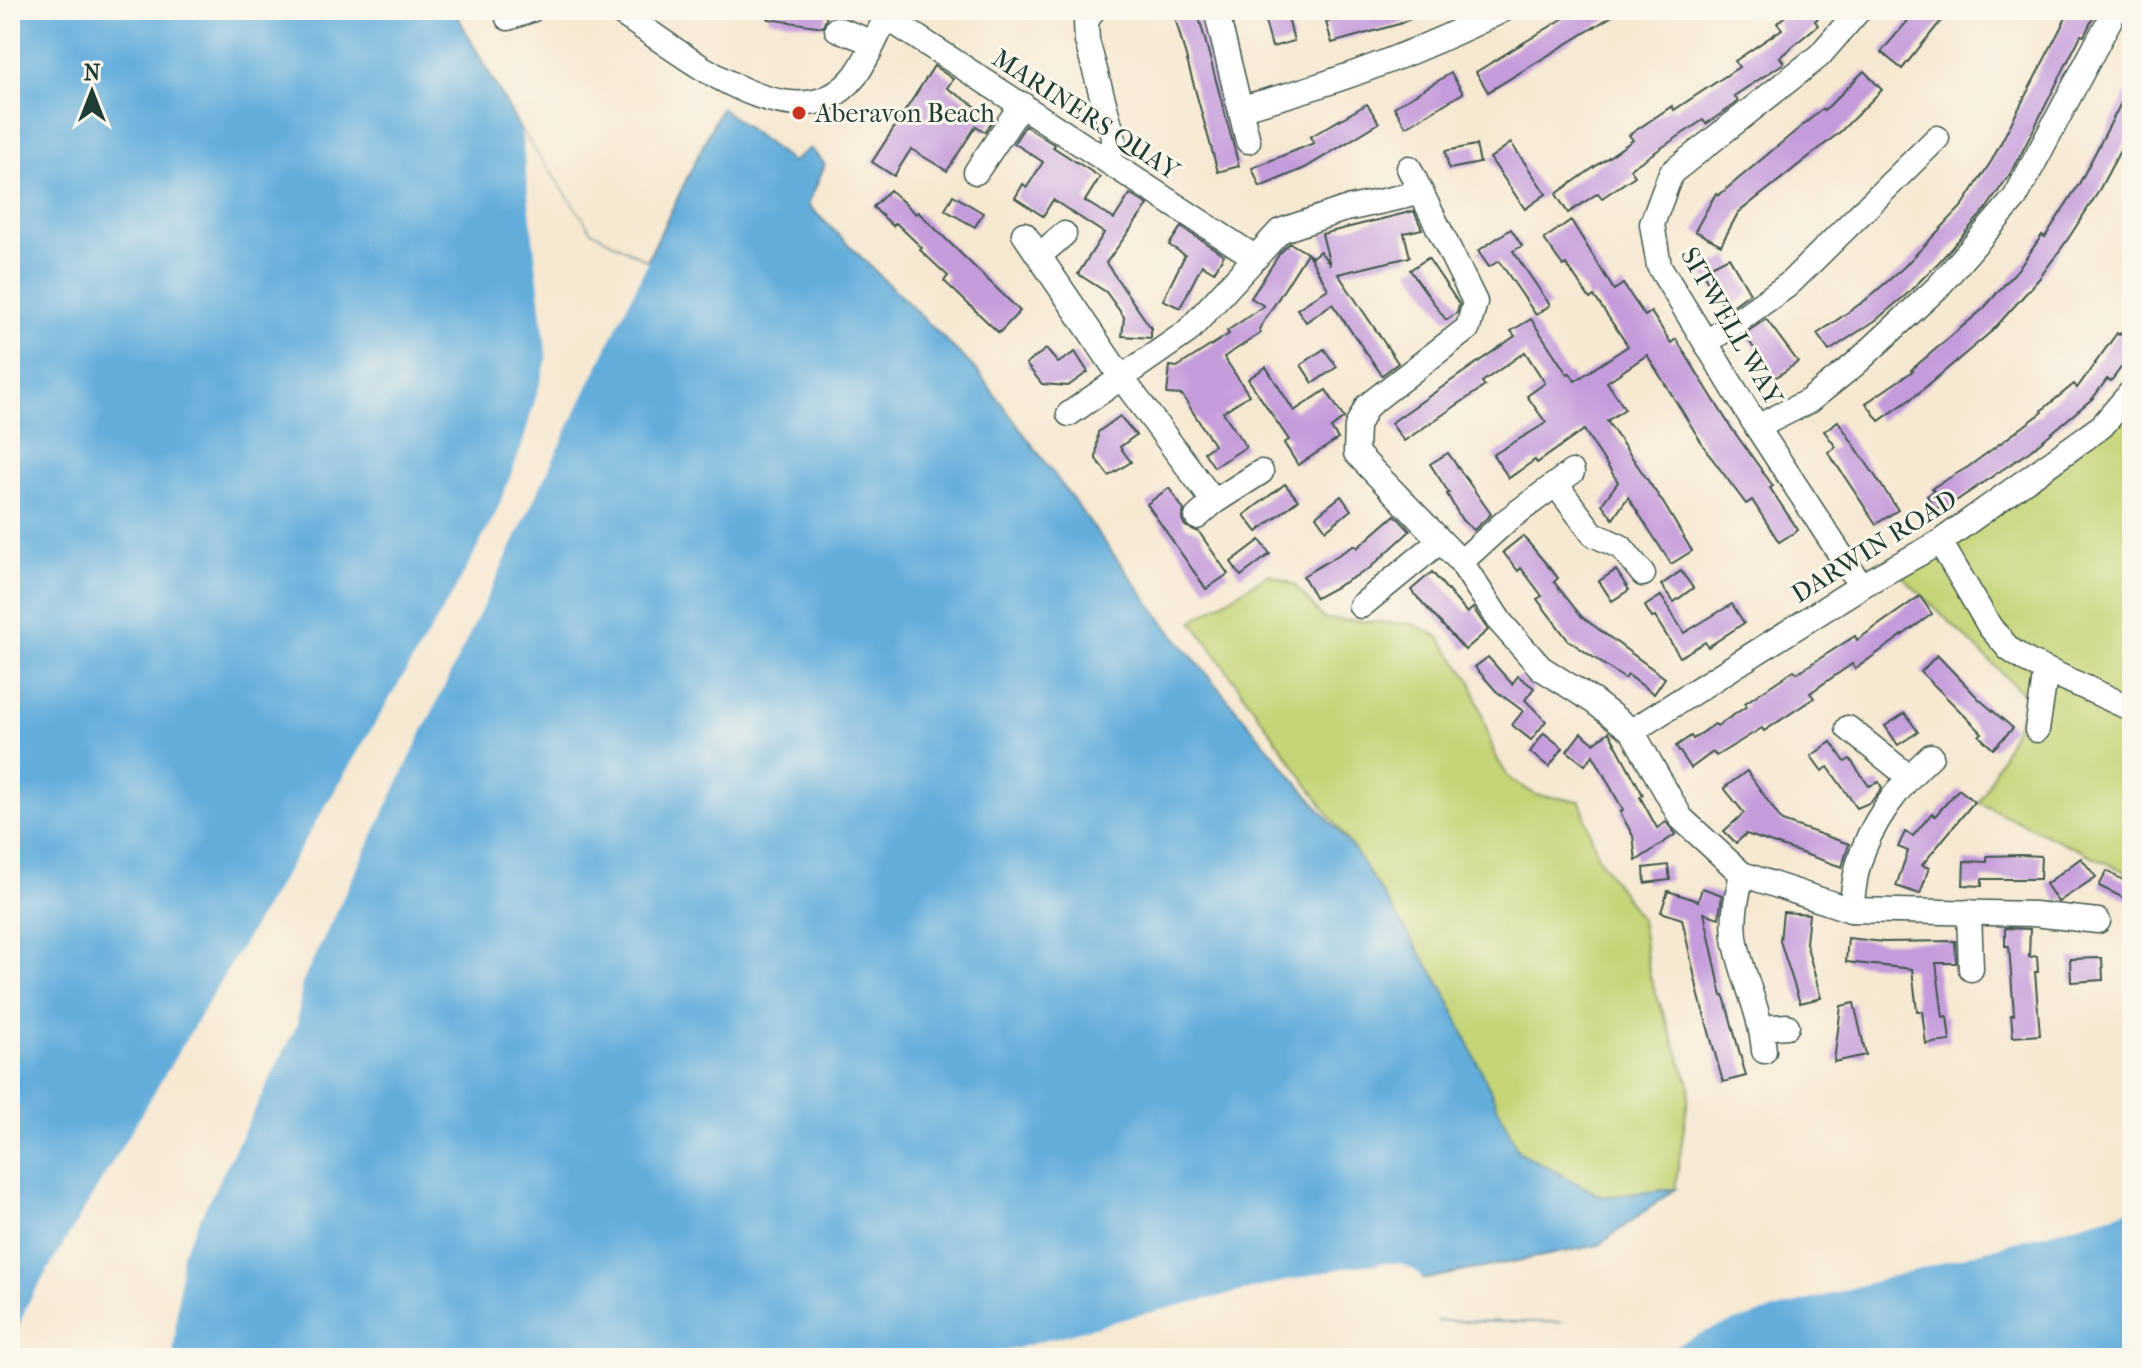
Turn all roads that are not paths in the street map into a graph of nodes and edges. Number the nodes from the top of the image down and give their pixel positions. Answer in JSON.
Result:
{"nodes":[{"id":1,"x":531,"y":10,"type":"edge"},
{"id":2,"x":616,"y":10,"type":"edge"},
{"id":3,"x":1093,"y":10,"type":"edge"},
{"id":4,"x":1216,"y":10,"type":"edge"},
{"id":5,"x":1503,"y":10,"type":"edge"},
{"id":6,"x":1859,"y":10,"type":"edge"},
{"id":7,"x":2115,"y":10,"type":"edge"},
{"id":8,"x":887,"y":13,"type":"edge"},
{"id":9,"x":508,"y":18,"type":"dead end"},
{"id":10,"x":837,"y":29,"type":"dead end"},
{"id":11,"x":872,"y":42,"type":"junction"},
{"id":12,"x":1022,"y":104,"type":"junction"},
{"id":13,"x":1241,"y":108,"type":"junction"},
{"id":14,"x":1937,"y":138,"type":"dead end"},
{"id":15,"x":1248,"y":141,"type":"dead end"},
{"id":16,"x":1107,"y":159,"type":"junction"},
{"id":17,"x":1409,"y":168,"type":"dead end"},
{"id":18,"x":976,"y":172,"type":"dead end"},
{"id":19,"x":1419,"y":193,"type":"junction"},
{"id":20,"x":1024,"y":234,"type":"dead end"},
{"id":21,"x":1064,"y":234,"type":"dead end"},
{"id":22,"x":1040,"y":255,"type":"junction"},
{"id":23,"x":1256,"y":258,"type":"junction"},
{"id":24,"x":1706,"y":343,"type":"junction"},
{"id":25,"x":1121,"y":377,"type":"junction"},
{"id":26,"x":2132,"y":391,"type":"edge"},
{"id":27,"x":1069,"y":414,"type":"dead end"},
{"id":28,"x":1757,"y":427,"type":"junction"},
{"id":29,"x":1261,"y":472,"type":"dead end"},
{"id":30,"x":1440,"y":541,"type":"junction"},
{"id":31,"x":1940,"y":542,"type":"junction"},
{"id":32,"x":1461,"y":562,"type":"junction"},
{"id":33,"x":1643,"y":574,"type":"dead end"},
{"id":34,"x":1861,"y":586,"type":"junction"},
{"id":35,"x":1361,"y":606,"type":"dead end"},
{"id":36,"x":2046,"y":670,"type":"junction"},
{"id":37,"x":2132,"y":709,"type":"edge"},
{"id":38,"x":1848,"y":728,"type":"dead end"},
{"id":39,"x":2037,"y":730,"type":"dead end"},
{"id":40,"x":1632,"y":731,"type":"junction"},
{"id":41,"x":1931,"y":756,"type":"dead end"},
{"id":42,"x":1900,"y":769,"type":"junction"},
{"id":43,"x":1742,"y":874,"type":"junction"},
{"id":44,"x":1851,"y":910,"type":"junction"},
{"id":45,"x":1969,"y":912,"type":"junction"},
{"id":46,"x":2098,"y":921,"type":"dead end"},
{"id":47,"x":1971,"y":969,"type":"dead end"},
{"id":48,"x":1771,"y":1035,"type":"dead end"}],
"edges":[{"from":1,"to":9,"type":"street"},
{"from":2,"to":11,"type":"street"},
{"from":3,"to":16,"type":"street"},
{"from":4,"to":13,"type":"street"},
{"from":5,"to":13,"type":"street"},
{"from":6,"to":24,"type":"street","name":"SITWELL WAY"},
{"from":7,"to":28,"type":"street"},
{"from":8,"to":11,"type":"street"},
{"from":8,"to":12,"type":"street","name":"MARINERS QUAY"},
{"from":10,"to":11,"type":"street"},
{"from":12,"to":16,"type":"street","name":"MARINERS QUAY"},
{"from":12,"to":18,"type":"street"},
{"from":13,"to":15,"type":"street"},
{"from":14,"to":24,"type":"street"},
{"from":16,"to":23,"type":"street","name":"MARINERS QUAY"},
{"from":17,"to":19,"type":"street"},
{"from":19,"to":23,"type":"street"},
{"from":19,"to":30,"type":"street"},
{"from":20,"to":22,"type":"street"},
{"from":21,"to":22,"type":"street"},
{"from":22,"to":25,"type":"street"},
{"from":23,"to":25,"type":"street"},
{"from":24,"to":28,"type":"street","name":"SITWELL WAY"},
{"from":25,"to":27,"type":"street"},
{"from":25,"to":29,"type":"street"},
{"from":26,"to":31,"type":"street","name":"DARWIN ROAD"},
{"from":28,"to":34,"type":"street","name":"SITWELL WAY"},
{"from":30,"to":32,"type":"street"},
{"from":30,"to":35,"type":"street"},
{"from":31,"to":34,"type":"street","name":"DARWIN ROAD"},
{"from":31,"to":36,"type":"street"},
{"from":32,"to":33,"type":"street"},
{"from":32,"to":40,"type":"street"},
{"from":34,"to":40,"type":"street","name":"DARWIN ROAD"},
{"from":36,"to":37,"type":"street"},
{"from":36,"to":39,"type":"street"},
{"from":38,"to":42,"type":"street"},
{"from":40,"to":43,"type":"street"},
{"from":41,"to":42,"type":"street"},
{"from":42,"to":44,"type":"street"},
{"from":43,"to":44,"type":"street"},
{"from":43,"to":48,"type":"street"},
{"from":44,"to":45,"type":"street"},
{"from":45,"to":46,"type":"street"},
{"from":45,"to":47,"type":"street"}]}
